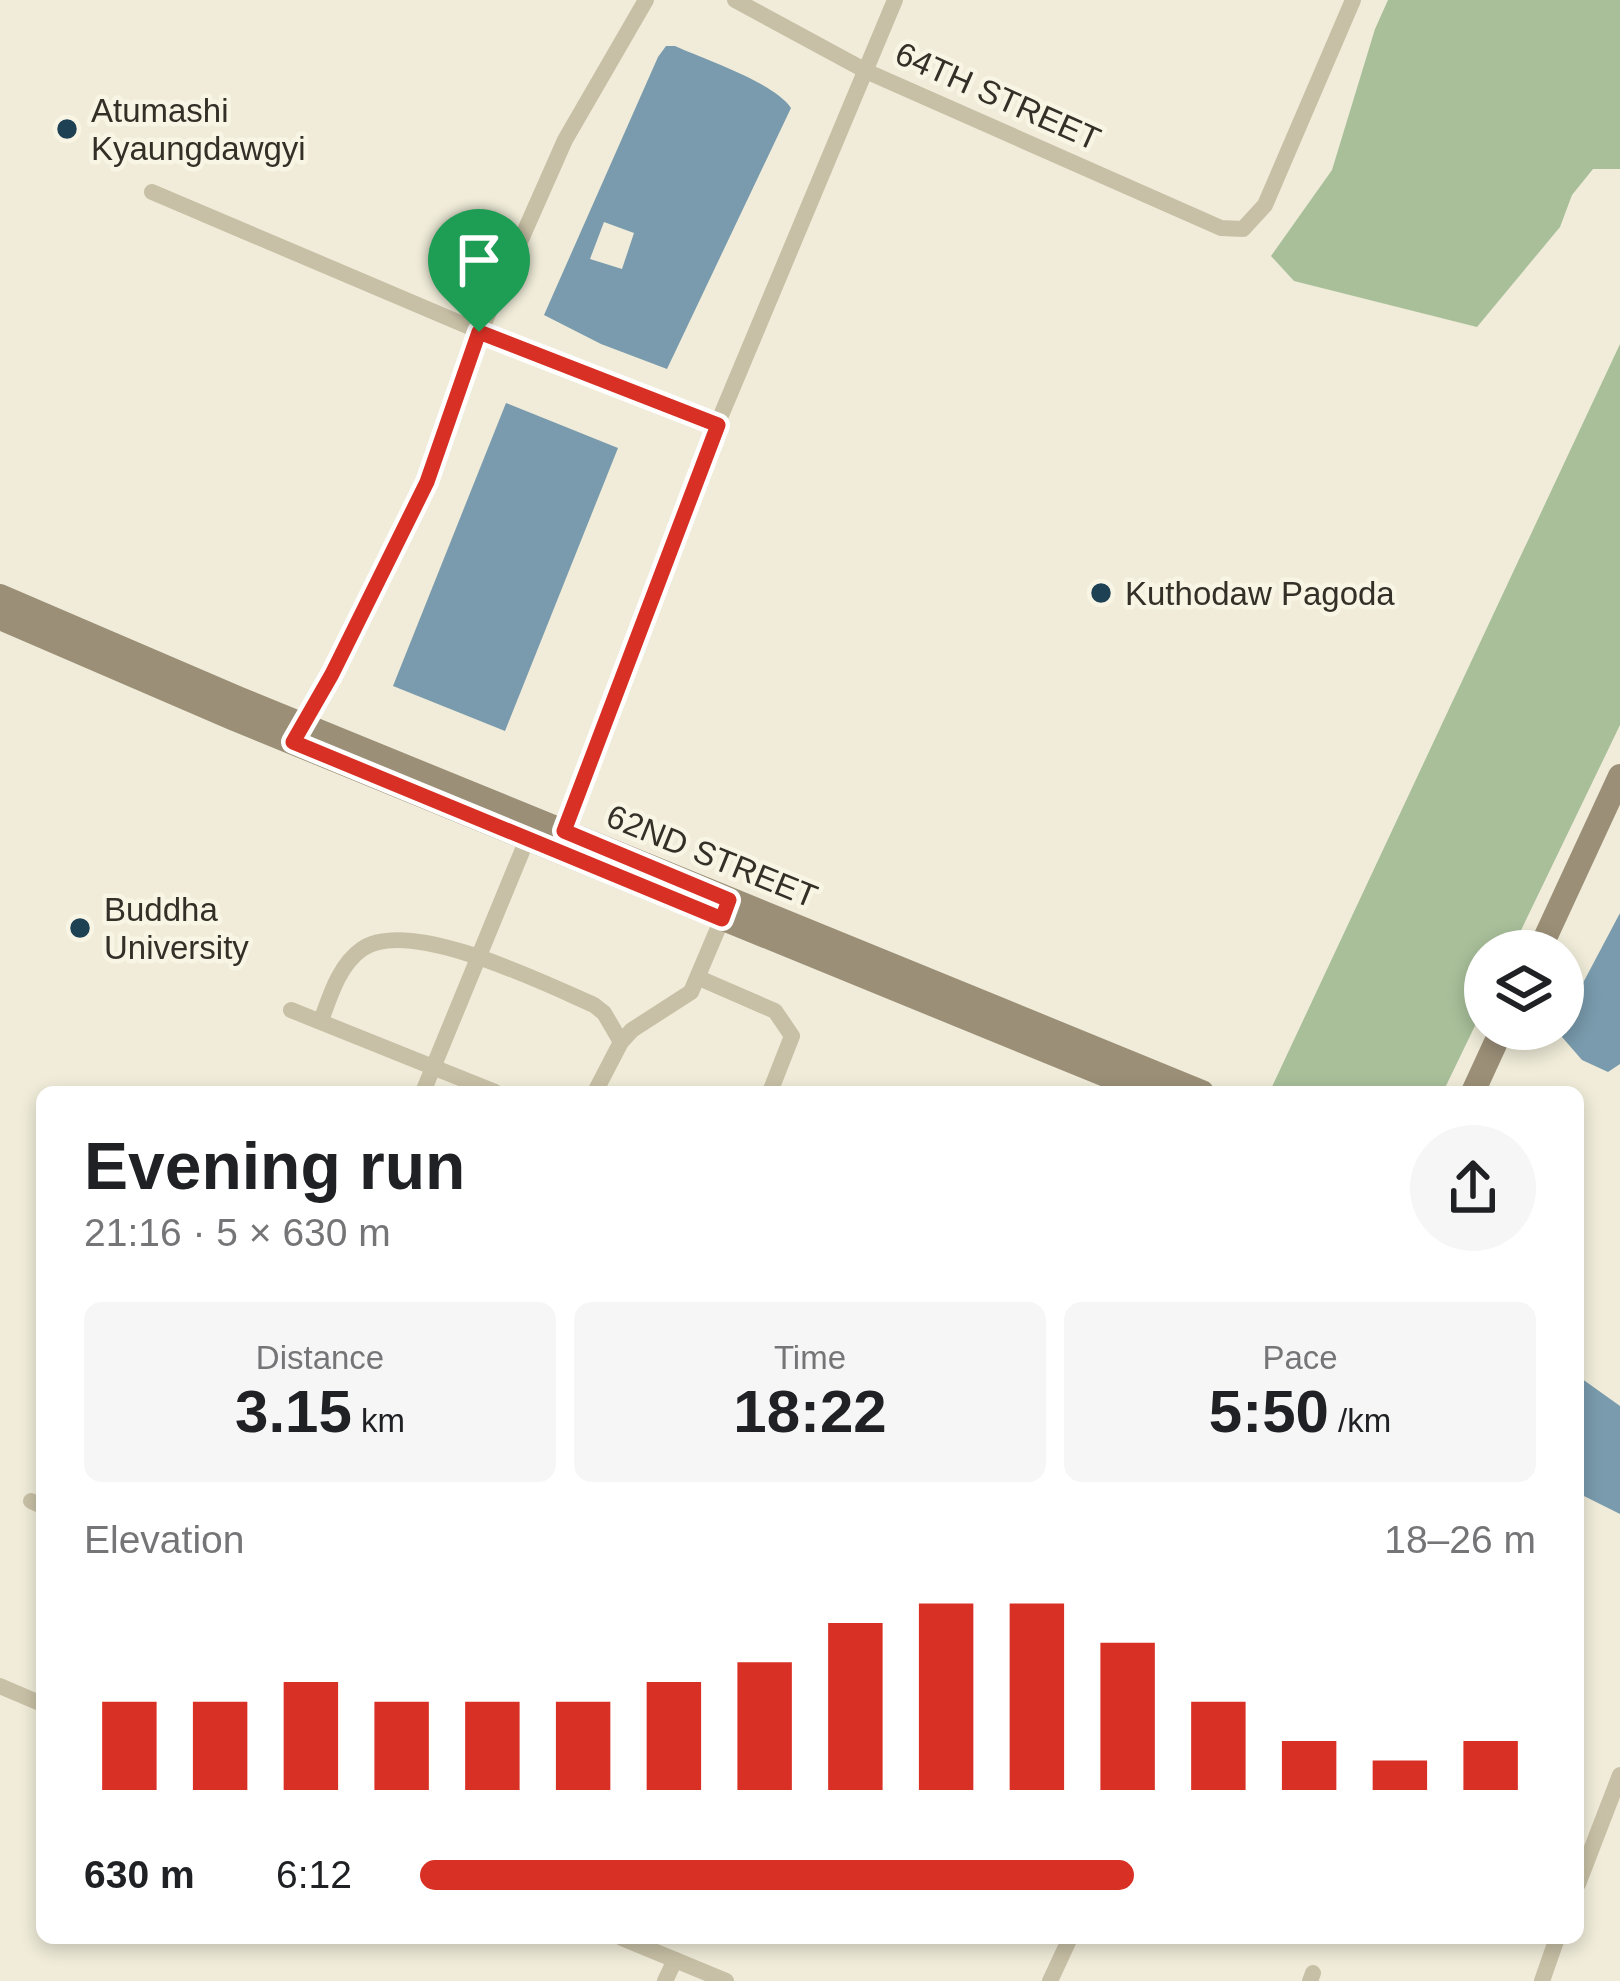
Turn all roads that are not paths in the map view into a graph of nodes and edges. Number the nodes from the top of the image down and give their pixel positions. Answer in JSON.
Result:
{"nodes":[{"id":1,"x":646,"y":0,"type":"edge"},
{"id":2,"x":735,"y":0,"type":"edge"},
{"id":3,"x":896,"y":0,"type":"edge"},
{"id":4,"x":1354,"y":0,"type":"edge"},
{"id":5,"x":868,"y":72,"type":"junction"},
{"id":6,"x":152,"y":192,"type":"dead end"},
{"id":7,"x":479,"y":332,"type":"junction"},
{"id":8,"x":718,"y":425,"type":"junction"},
{"id":9,"x":0,"y":596,"type":"edge"},
{"id":10,"x":0,"y":618,"type":"edge"},
{"id":11,"x":297,"y":733,"type":"junction"},
{"id":12,"x":1620,"y":776,"type":"edge"},
{"id":13,"x":531,"y":829,"type":"junction"},
{"id":14,"x":564,"y":831,"type":"junction"},
{"id":15,"x":726,"y":909,"type":"junction"},
{"id":16,"x":1549,"y":930,"type":"edge"},
{"id":17,"x":480,"y":957,"type":"junction"},
{"id":18,"x":699,"y":978,"type":"junction"},
{"id":19,"x":926,"y":988,"type":"junction"},
{"id":20,"x":291,"y":1010,"type":"dead end"},
{"id":21,"x":321,"y":1021,"type":"junction"},
{"id":22,"x":621,"y":1042,"type":"junction"},
{"id":23,"x":1492,"y":1050,"type":"edge"},
{"id":24,"x":434,"y":1066,"type":"junction"},
{"id":25,"x":426,"y":1086,"type":"edge"},
{"id":26,"x":481,"y":1086,"type":"edge"},
{"id":27,"x":598,"y":1086,"type":"edge"},
{"id":28,"x":772,"y":1086,"type":"edge"},
{"id":29,"x":1134,"y":1086,"type":"edge"},
{"id":30,"x":1186,"y":1086,"type":"edge"},
{"id":31,"x":1476,"y":1086,"type":"edge"},
{"id":32,"x":0,"y":1686,"type":"edge"},
{"id":33,"x":36,"y":1701,"type":"edge"},
{"id":34,"x":1620,"y":1775,"type":"edge"},
{"id":35,"x":1584,"y":1868,"type":"edge"},
{"id":36,"x":636,"y":1944,"type":"edge"},
{"id":37,"x":1062,"y":1944,"type":"edge"},
{"id":38,"x":1555,"y":1944,"type":"edge"},
{"id":39,"x":675,"y":1960,"type":"junction"},
{"id":40,"x":665,"y":1981,"type":"edge"},
{"id":41,"x":726,"y":1981,"type":"edge"},
{"id":42,"x":1050,"y":1981,"type":"edge"},
{"id":43,"x":1542,"y":1981,"type":"edge"}],
"edges":[{"from":1,"to":7,"type":"street"},
{"from":2,"to":5,"type":"street","name":"64TH STREET"},
{"from":3,"to":5,"type":"street"},
{"from":4,"to":5,"type":"street","name":"64TH STREET"},
{"from":5,"to":8,"type":"street"},
{"from":6,"to":7,"type":"street"},
{"from":7,"to":8,"type":"street"},
{"from":7,"to":11,"type":"street"},
{"from":8,"to":14,"type":"street"},
{"from":9,"to":11,"type":"main road","name":"62ND STREET"},
{"from":10,"to":11,"type":"main road","name":"62ND STREET"},
{"from":11,"to":13,"type":"main road","name":"62ND STREET"},
{"from":12,"to":16,"type":"main road"},
{"from":13,"to":14,"type":"main road","name":"62ND STREET"},
{"from":13,"to":15,"type":"main road","name":"62ND STREET"},
{"from":13,"to":17,"type":"street"},
{"from":14,"to":15,"type":"main road","name":"62ND STREET"},
{"from":15,"to":18,"type":"street"},
{"from":15,"to":19,"type":"main road","name":"62ND STREET"},
{"from":17,"to":21,"type":"street"},
{"from":17,"to":22,"type":"street"},
{"from":17,"to":24,"type":"street"},
{"from":18,"to":22,"type":"street"},
{"from":18,"to":28,"type":"street"},
{"from":19,"to":29,"type":"main road","name":"62ND STREET"},
{"from":19,"to":30,"type":"main road","name":"62ND STREET"},
{"from":20,"to":21,"type":"street"},
{"from":21,"to":24,"type":"street"},
{"from":22,"to":27,"type":"street"},
{"from":23,"to":31,"type":"main road"},
{"from":24,"to":25,"type":"street"},
{"from":24,"to":26,"type":"street"},
{"from":32,"to":33,"type":"street"},
{"from":34,"to":35,"type":"street"},
{"from":36,"to":39,"type":"street"},
{"from":37,"to":42,"type":"street"},
{"from":38,"to":43,"type":"street"},
{"from":39,"to":40,"type":"street"},
{"from":39,"to":41,"type":"street"}]}
